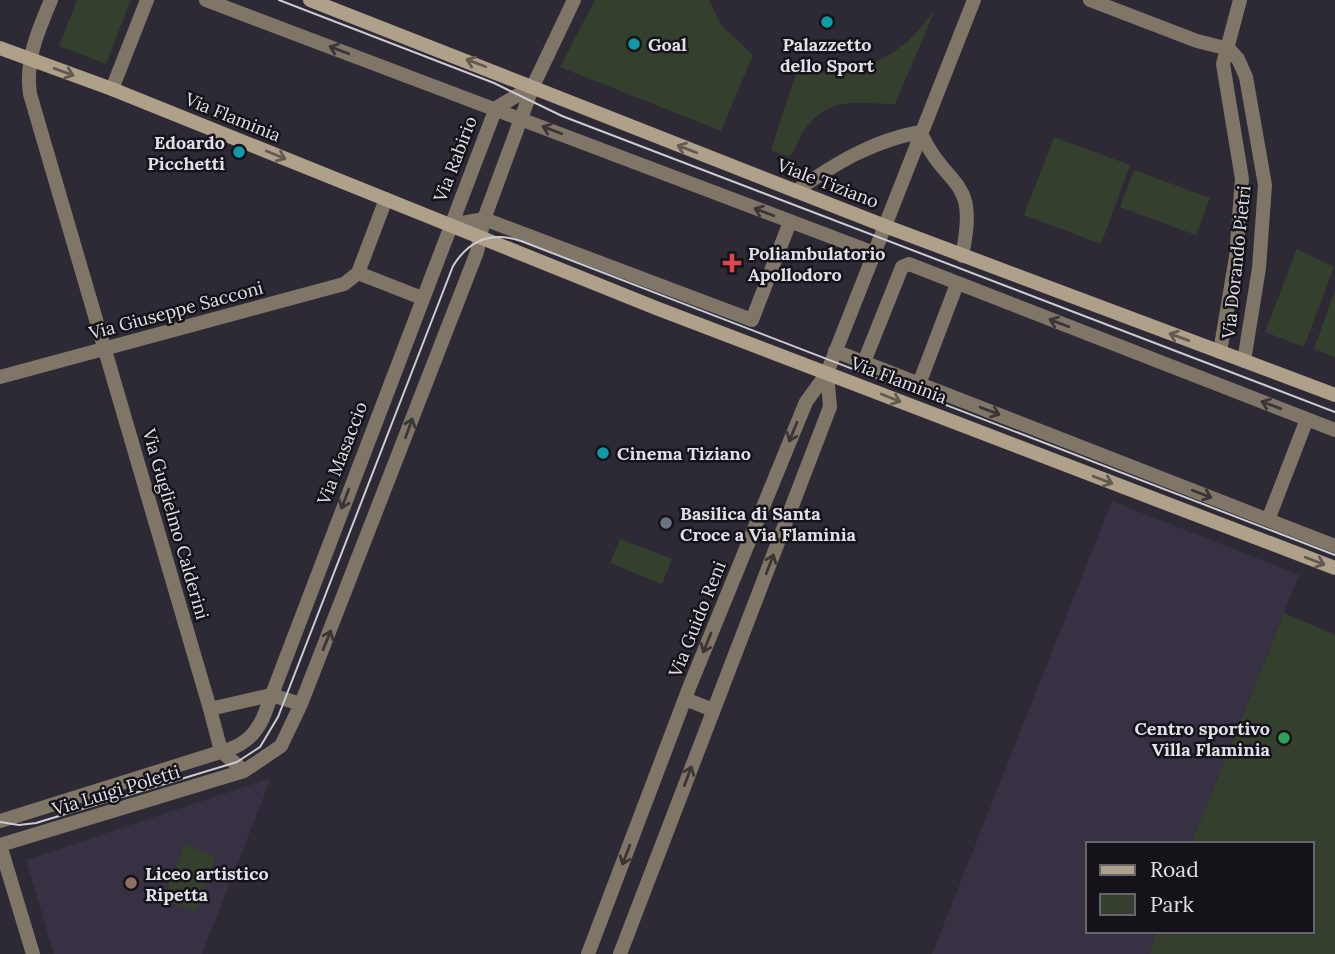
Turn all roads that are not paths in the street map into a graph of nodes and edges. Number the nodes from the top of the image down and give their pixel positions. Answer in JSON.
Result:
{"nodes":[{"id":1,"x":51,"y":0,"type":"edge"},
{"id":2,"x":147,"y":0,"type":"edge"},
{"id":3,"x":206,"y":0,"type":"edge"},
{"id":4,"x":310,"y":0,"type":"edge"},
{"id":5,"x":574,"y":0,"type":"edge"},
{"id":6,"x":974,"y":0,"type":"edge"},
{"id":7,"x":1090,"y":0,"type":"edge"},
{"id":8,"x":1240,"y":0,"type":"edge"},
{"id":9,"x":1229,"y":49,"type":"junction"},
{"id":10,"x":3,"y":52,"type":"edge"},
{"id":11,"x":30,"y":59,"type":"junction"},
{"id":12,"x":533,"y":86,"type":"junction"},
{"id":13,"x":112,"y":89,"type":"junction"},
{"id":14,"x":496,"y":108,"type":"junction"},
{"id":15,"x":521,"y":118,"type":"junction"},
{"id":16,"x":920,"y":132,"type":"junction"},
{"id":17,"x":796,"y":191,"type":"junction"},
{"id":18,"x":1241,"y":197,"type":"junction"},
{"id":19,"x":386,"y":199,"type":"junction"},
{"id":20,"x":1265,"y":199,"type":"junction"},
{"id":21,"x":484,"y":219,"type":"junction"},
{"id":22,"x":790,"y":222,"type":"junction"},
{"id":23,"x":451,"y":225,"type":"junction"},
{"id":24,"x":885,"y":226,"type":"junction"},
{"id":25,"x":481,"y":239,"type":"junction"},
{"id":26,"x":874,"y":253,"type":"junction"},
{"id":27,"x":962,"y":256,"type":"junction"},
{"id":28,"x":358,"y":273,"type":"junction"},
{"id":29,"x":957,"y":284,"type":"junction"},
{"id":30,"x":422,"y":298,"type":"junction"},
{"id":31,"x":104,"y":349,"type":"junction"},
{"id":32,"x":835,"y":351,"type":"junction"},
{"id":33,"x":1220,"y":352,"type":"junction"},
{"id":34,"x":1244,"y":361,"type":"junction"},
{"id":35,"x":864,"y":362,"type":"junction"},
{"id":36,"x":827,"y":373,"type":"junction"},
{"id":37,"x":0,"y":377,"type":"edge"},
{"id":38,"x":919,"y":384,"type":"junction"},
{"id":39,"x":1335,"y":395,"type":"edge"},
{"id":40,"x":1307,"y":419,"type":"junction"},
{"id":41,"x":1335,"y":430,"type":"edge"},
{"id":42,"x":1268,"y":520,"type":"junction"},
{"id":43,"x":1335,"y":546,"type":"edge"},
{"id":44,"x":1335,"y":568,"type":"edge"},
{"id":45,"x":271,"y":695,"type":"junction"},
{"id":46,"x":685,"y":699,"type":"junction"},
{"id":47,"x":301,"y":704,"type":"junction"},
{"id":48,"x":210,"y":709,"type":"junction"},
{"id":49,"x":713,"y":710,"type":"junction"},
{"id":50,"x":221,"y":751,"type":"junction"},
{"id":51,"x":244,"y":771,"type":"junction"},
{"id":52,"x":7,"y":819,"type":"edge"},
{"id":53,"x":0,"y":845,"type":"edge"},
{"id":54,"x":33,"y":954,"type":"edge"},
{"id":55,"x":588,"y":954,"type":"edge"},
{"id":56,"x":620,"y":954,"type":"edge"}],
"edges":[{"from":1,"to":11,"type":"street"},
{"from":2,"to":13,"type":"street"},
{"from":14,"to":3,"type":"street","one_way":true},
{"from":12,"to":4,"type":"street","name":"Viale Tiziano","one_way":true},
{"from":5,"to":12,"type":"street"},
{"from":6,"to":16,"type":"street"},
{"from":7,"to":9,"type":"street"},
{"from":8,"to":9,"type":"street","name":"Via Dorando Pietri"},
{"from":9,"to":18,"type":"street","name":"Via Dorando Pietri"},
{"from":9,"to":20,"type":"street","name":"Via Dorando Pietri"},
{"from":10,"to":11,"type":"street","name":"Via Flaminia"},
{"from":11,"to":13,"type":"street","name":"Via Flaminia","one_way":true},
{"from":11,"to":31,"type":"street","name":"Via Guglielmo Calderini"},
{"from":12,"to":14,"type":"street","name":"Via Rabirio"},
{"from":12,"to":15,"type":"street"},
{"from":17,"to":12,"type":"street","name":"Viale Tiziano","one_way":true},
{"from":13,"to":19,"type":"street","name":"Via Flaminia","one_way":true},
{"from":14,"to":15,"type":"street"},
{"from":14,"to":23,"type":"street","name":"Via Rabirio"},
{"from":15,"to":21,"type":"street"},
{"from":22,"to":15,"type":"street","one_way":true},
{"from":16,"to":17,"type":"street"},
{"from":16,"to":24,"type":"street"},
{"from":16,"to":27,"type":"street"},
{"from":17,"to":24,"type":"street","name":"Viale Tiziano"},
{"from":18,"to":20,"type":"street"},
{"from":18,"to":33,"type":"street","name":"Via Dorando Pietri"},
{"from":19,"to":23,"type":"street","name":"Via Flaminia"},
{"from":19,"to":28,"type":"street"},
{"from":20,"to":34,"type":"street","name":"Via Dorando Pietri"},
{"from":21,"to":22,"type":"street"},
{"from":21,"to":23,"type":"street"},
{"from":21,"to":25,"type":"street"},
{"from":22,"to":26,"type":"street"},
{"from":23,"to":25,"type":"street","name":"Via Flaminia"},
{"from":23,"to":30,"type":"street","name":"Via Masaccio"},
{"from":24,"to":26,"type":"street"},
{"from":24,"to":27,"type":"street","name":"Viale Tiziano"},
{"from":25,"to":36,"type":"street","name":"Via Flaminia"},
{"from":47,"to":25,"type":"street","one_way":true},
{"from":26,"to":32,"type":"street"},
{"from":33,"to":27,"type":"street","name":"Viale Tiziano","one_way":true},
{"from":28,"to":30,"type":"street"},
{"from":28,"to":31,"type":"street","name":"Via Giuseppe Sacconi"},
{"from":29,"to":35,"type":"street"},
{"from":29,"to":38,"type":"street"},
{"from":40,"to":29,"type":"street","one_way":true},
{"from":30,"to":45,"type":"street","name":"Via Masaccio","one_way":true},
{"from":31,"to":37,"type":"street","name":"Via Giuseppe Sacconi"},
{"from":31,"to":48,"type":"street","name":"Via Guglielmo Calderini"},
{"from":32,"to":35,"type":"street","name":"Via Flaminia"},
{"from":32,"to":36,"type":"street"},
{"from":33,"to":34,"type":"street","name":"Viale Tiziano"},
{"from":34,"to":39,"type":"street","name":"Viale Tiziano"},
{"from":35,"to":38,"type":"street","name":"Via Flaminia"},
{"from":36,"to":44,"type":"street","name":"Via Flaminia","one_way":true},
{"from":36,"to":46,"type":"street","name":"Via Guido Reni","one_way":true},
{"from":49,"to":36,"type":"street","one_way":true},
{"from":38,"to":42,"type":"street","name":"Via Flaminia","one_way":true},
{"from":40,"to":41,"type":"street"},
{"from":40,"to":42,"type":"street"},
{"from":42,"to":43,"type":"street","name":"Via Flaminia"},
{"from":45,"to":47,"type":"street"},
{"from":45,"to":48,"type":"street"},
{"from":45,"to":50,"type":"street","name":"Via Masaccio"},
{"from":46,"to":49,"type":"street"},
{"from":46,"to":55,"type":"street","name":"Via Guido Reni","one_way":true},
{"from":47,"to":51,"type":"street","name":"Via Luigi Poletti"},
{"from":48,"to":50,"type":"street","name":"Via Guglielmo Calderini"},
{"from":56,"to":49,"type":"street","one_way":true},
{"from":50,"to":51,"type":"street"},
{"from":50,"to":52,"type":"street","name":"Via Luigi Poletti"},
{"from":51,"to":53,"type":"street","name":"Via Luigi Poletti"},
{"from":53,"to":54,"type":"street"}]}
